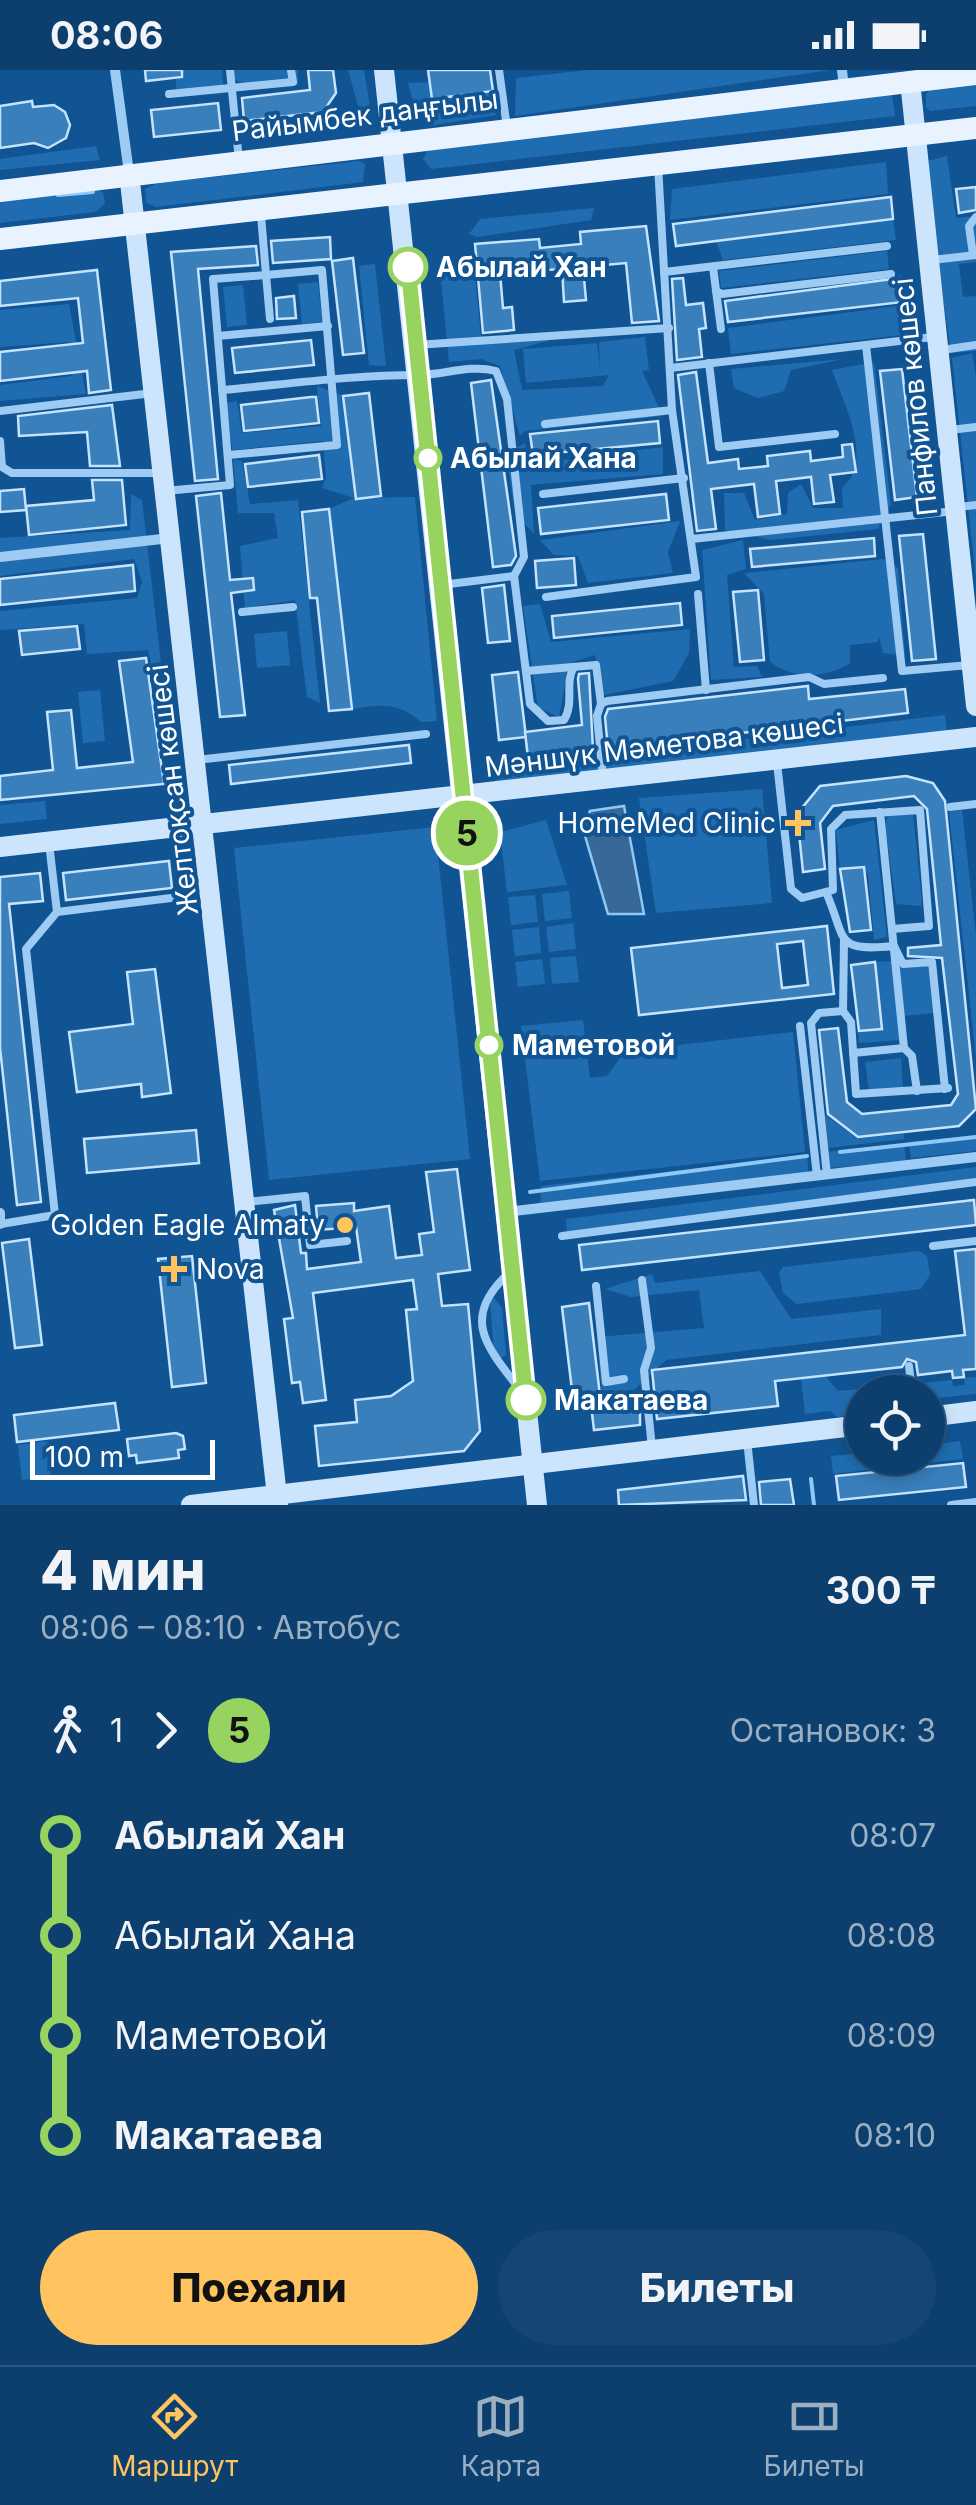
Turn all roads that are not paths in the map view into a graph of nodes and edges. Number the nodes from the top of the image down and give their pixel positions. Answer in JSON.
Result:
{"nodes":[{"id":1,"x":115,"y":70,"type":"edge"},
{"id":2,"x":230,"y":70,"type":"edge"},
{"id":3,"x":292,"y":70,"type":"edge"},
{"id":4,"x":384,"y":70,"type":"edge"},
{"id":5,"x":499,"y":70,"type":"edge"},
{"id":6,"x":976,"y":74,"type":"edge"},
{"id":7,"x":843,"y":79,"type":"edge"},
{"id":8,"x":910,"y":82,"type":"junction"},
{"id":9,"x":232,"y":88,"type":"junction"},
{"id":10,"x":169,"y":94,"type":"dead end"},
{"id":11,"x":507,"y":128,"type":"junction"},
{"id":12,"x":976,"y":128,"type":"edge"},
{"id":13,"x":914,"y":136,"type":"junction"},
{"id":14,"x":394,"y":142,"type":"junction"},
{"id":15,"x":239,"y":161,"type":"junction"},
{"id":16,"x":658,"y":164,"type":"junction"},
{"id":17,"x":129,"y":173,"type":"junction"},
{"id":18,"x":0,"y":191,"type":"edge"},
{"id":19,"x":400,"y":193,"type":"junction"},
{"id":20,"x":260,"y":209,"type":"junction"},
{"id":21,"x":976,"y":217,"type":"edge"},
{"id":22,"x":134,"y":223,"type":"junction"},
{"id":23,"x":0,"y":239,"type":"edge"},
{"id":24,"x":887,"y":246,"type":"dead end"},
{"id":25,"x":975,"y":255,"type":"edge"},
{"id":26,"x":928,"y":260,"type":"junction"},
{"id":27,"x":713,"y":266,"type":"junction"},
{"id":28,"x":664,"y":272,"type":"junction"},
{"id":29,"x":891,"y":274,"type":"dead end"},
{"id":30,"x":266,"y":275,"type":"junction"},
{"id":31,"x":716,"y":290,"type":"junction"},
{"id":32,"x":270,"y":320,"type":"dead end"},
{"id":33,"x":328,"y":326,"type":"junction"},
{"id":34,"x":668,"y":328,"type":"junction"},
{"id":35,"x":721,"y":328,"type":"dead end"},
{"id":36,"x":218,"y":336,"type":"junction"},
{"id":37,"x":937,"y":343,"type":"junction"},
{"id":38,"x":416,"y":345,"type":"junction"},
{"id":39,"x":866,"y":345,"type":"junction"},
{"id":40,"x":976,"y":346,"type":"edge"},
{"id":41,"x":709,"y":363,"type":"junction"},
{"id":42,"x":671,"y":365,"type":"junction"},
{"id":43,"x":419,"y":375,"type":"junction"},
{"id":44,"x":332,"y":379,"type":"junction"},
{"id":45,"x":222,"y":390,"type":"junction"},
{"id":46,"x":154,"y":393,"type":"junction"},
{"id":47,"x":672,"y":410,"type":"junction"},
{"id":48,"x":0,"y":411,"type":"edge"},
{"id":49,"x":545,"y":424,"type":"dead end"},
{"id":50,"x":976,"y":427,"type":"edge"},
{"id":51,"x":946,"y":430,"type":"junction"},
{"id":52,"x":836,"y":434,"type":"dead end"},
{"id":53,"x":0,"y":441,"type":"edge"},
{"id":54,"x":228,"y":455,"type":"junction"},
{"id":55,"x":684,"y":478,"type":"junction"},
{"id":56,"x":164,"y":482,"type":"junction"},
{"id":57,"x":544,"y":494,"type":"dead end"},
{"id":58,"x":976,"y":505,"type":"edge"},
{"id":59,"x":954,"y":509,"type":"junction"},
{"id":60,"x":885,"y":518,"type":"junction"},
{"id":61,"x":171,"y":538,"type":"junction"},
{"id":62,"x":692,"y":539,"type":"junction"},
{"id":63,"x":0,"y":557,"type":"edge"},
{"id":64,"x":536,"y":568,"type":"dead end"},
{"id":65,"x":518,"y":572,"type":"junction"},
{"id":66,"x":441,"y":585,"type":"junction"},
{"id":67,"x":969,"y":588,"type":"edge"},
{"id":68,"x":698,"y":594,"type":"dead end"},
{"id":69,"x":546,"y":597,"type":"dead end"},
{"id":70,"x":292,"y":607,"type":"dead end"},
{"id":71,"x":242,"y":612,"type":"dead end"},
{"id":72,"x":973,"y":662,"type":"edge"},
{"id":73,"x":574,"y":667,"type":"junction"},
{"id":74,"x":526,"y":671,"type":"junction"},
{"id":75,"x":883,"y":678,"type":"dead end"},
{"id":76,"x":706,"y":690,"type":"junction"},
{"id":77,"x":600,"y":704,"type":"junction"},
{"id":78,"x":976,"y":706,"type":"edge"},
{"id":79,"x":426,"y":734,"type":"dead end"},
{"id":80,"x":976,"y":737,"type":"edge"},
{"id":81,"x":777,"y":758,"type":"junction"},
{"id":82,"x":197,"y":760,"type":"junction"},
{"id":83,"x":603,"y":779,"type":"junction"},
{"id":84,"x":463,"y":796,"type":"junction"},
{"id":85,"x":976,"y":804,"type":"edge"},
{"id":86,"x":950,"y":806,"type":"dead end"},
{"id":87,"x":880,"y":812,"type":"junction"},
{"id":88,"x":204,"y":822,"type":"junction"},
{"id":89,"x":49,"y":841,"type":"junction"},
{"id":90,"x":0,"y":846,"type":"edge"},
{"id":91,"x":826,"y":892,"type":"junction"},
{"id":92,"x":171,"y":898,"type":"dead end"},
{"id":93,"x":58,"y":912,"type":"junction"},
{"id":94,"x":892,"y":928,"type":"junction"},
{"id":95,"x":844,"y":941,"type":"junction"},
{"id":96,"x":894,"y":946,"type":"junction"},
{"id":97,"x":843,"y":1011,"type":"junction"},
{"id":98,"x":800,"y":1026,"type":"dead end"},
{"id":99,"x":904,"y":1048,"type":"junction"},
{"id":100,"x":853,"y":1052,"type":"junction"},
{"id":101,"x":917,"y":1091,"type":"junction"},
{"id":102,"x":976,"y":1157,"type":"edge"},
{"id":103,"x":822,"y":1175,"type":"junction"},
{"id":104,"x":976,"y":1182,"type":"edge"},
{"id":105,"x":246,"y":1202,"type":"junction"},
{"id":106,"x":506,"y":1212,"type":"junction"},
{"id":107,"x":0,"y":1213,"type":"edge"},
{"id":108,"x":1,"y":1224,"type":"edge"},
{"id":109,"x":562,"y":1236,"type":"dead end"},
{"id":110,"x":976,"y":1240,"type":"edge"},
{"id":111,"x":346,"y":1242,"type":"dead end"},
{"id":112,"x":933,"y":1246,"type":"dead end"},
{"id":113,"x":512,"y":1270,"type":"junction"},
{"id":114,"x":642,"y":1280,"type":"dead end"},
{"id":115,"x":596,"y":1286,"type":"dead end"},
{"id":116,"x":910,"y":1366,"type":"dead end"},
{"id":117,"x":911,"y":1375,"type":"edge"},
{"id":118,"x":624,"y":1379,"type":"dead end"},
{"id":119,"x":525,"y":1396,"type":"junction"},
{"id":120,"x":976,"y":1412,"type":"edge"},
{"id":121,"x":945,"y":1415,"type":"edge"},
{"id":122,"x":845,"y":1427,"type":"edge"},
{"id":123,"x":747,"y":1438,"type":"junction"},
{"id":124,"x":652,"y":1449,"type":"junction"},
{"id":125,"x":532,"y":1463,"type":"junction"},
{"id":126,"x":278,"y":1500,"type":"edge"},
{"id":127,"x":530,"y":1502,"type":"edge"},
{"id":128,"x":976,"y":1502,"type":"edge"},
{"id":129,"x":191,"y":1505,"type":"edge"},
{"id":130,"x":754,"y":1505,"type":"edge"},
{"id":131,"x":951,"y":1505,"type":"edge"}],
"edges":[{"from":1,"to":17,"type":"street","name":"Желтоқсан көшесі"},
{"from":2,"to":9,"type":"lane"},
{"from":3,"to":9,"type":"lane"},
{"from":4,"to":14,"type":"street"},
{"from":5,"to":11,"type":"lane"},
{"from":6,"to":8,"type":"main road","name":"Райымбек даңғылы"},
{"from":7,"to":8,"type":"main road","name":"Райымбек даңғылы"},
{"from":7,"to":11,"type":"main road","name":"Райымбек даңғылы"},
{"from":8,"to":13,"type":"street","name":"Панфилов көшесі"},
{"from":9,"to":10,"type":"lane"},
{"from":9,"to":15,"type":"lane"},
{"from":11,"to":14,"type":"main road","name":"Райымбек даңғылы"},
{"from":12,"to":13,"type":"main road"},
{"from":13,"to":16,"type":"main road"},
{"from":13,"to":26,"type":"street","name":"Панфилов көшесі"},
{"from":14,"to":15,"type":"main road","name":"Райымбек даңғылы"},
{"from":14,"to":19,"type":"street"},
{"from":15,"to":17,"type":"main road","name":"Райымбек даңғылы"},
{"from":16,"to":19,"type":"main road"},
{"from":16,"to":28,"type":"lane"},
{"from":17,"to":18,"type":"main road","name":"Райымбек даңғылы"},
{"from":17,"to":22,"type":"street","name":"Желтоқсан көшесі"},
{"from":19,"to":20,"type":"main road"},
{"from":19,"to":38,"type":"street"},
{"from":20,"to":22,"type":"main road"},
{"from":20,"to":30,"type":"lane"},
{"from":21,"to":25,"type":"lane"},
{"from":22,"to":23,"type":"main road"},
{"from":22,"to":46,"type":"street","name":"Желтоқсан көшесі"},
{"from":24,"to":27,"type":"lane"},
{"from":25,"to":26,"type":"lane"},
{"from":26,"to":37,"type":"street","name":"Панфилов көшесі"},
{"from":27,"to":28,"type":"lane"},
{"from":27,"to":31,"type":"lane"},
{"from":28,"to":34,"type":"lane"},
{"from":29,"to":31,"type":"lane"},
{"from":30,"to":32,"type":"lane"},
{"from":30,"to":33,"type":"lane"},
{"from":30,"to":36,"type":"lane"},
{"from":31,"to":35,"type":"lane"},
{"from":33,"to":36,"type":"lane"},
{"from":33,"to":44,"type":"lane"},
{"from":34,"to":38,"type":"lane"},
{"from":34,"to":42,"type":"lane"},
{"from":36,"to":45,"type":"lane"},
{"from":37,"to":39,"type":"lane"},
{"from":37,"to":40,"type":"lane"},
{"from":37,"to":51,"type":"street","name":"Панфилов көшесі"},
{"from":38,"to":43,"type":"street"},
{"from":39,"to":41,"type":"lane"},
{"from":39,"to":60,"type":"lane"},
{"from":41,"to":42,"type":"lane"},
{"from":41,"to":52,"type":"lane"},
{"from":42,"to":47,"type":"lane"},
{"from":43,"to":44,"type":"lane"},
{"from":43,"to":65,"type":"lane"},
{"from":43,"to":66,"type":"street"},
{"from":44,"to":45,"type":"lane"},
{"from":44,"to":54,"type":"lane"},
{"from":45,"to":54,"type":"lane"},
{"from":46,"to":48,"type":"lane"},
{"from":46,"to":56,"type":"street","name":"Желтоқсан көшесі"},
{"from":47,"to":49,"type":"lane"},
{"from":47,"to":55,"type":"lane"},
{"from":50,"to":51,"type":"lane"},
{"from":51,"to":59,"type":"street","name":"Панфилов көшесі"},
{"from":53,"to":56,"type":"lane"},
{"from":54,"to":56,"type":"lane"},
{"from":55,"to":57,"type":"lane"},
{"from":55,"to":62,"type":"lane"},
{"from":56,"to":61,"type":"street","name":"Желтоқсан көшесі"},
{"from":58,"to":59,"type":"lane"},
{"from":59,"to":60,"type":"lane"},
{"from":59,"to":67,"type":"street","name":"Панфилов көшесі"},
{"from":60,"to":62,"type":"lane"},
{"from":60,"to":72,"type":"lane"},
{"from":61,"to":63,"type":"street"},
{"from":61,"to":82,"type":"street","name":"Желтоқсан көшесі"},
{"from":62,"to":69,"type":"lane"},
{"from":64,"to":65,"type":"lane"},
{"from":65,"to":66,"type":"lane"},
{"from":65,"to":74,"type":"lane"},
{"from":66,"to":84,"type":"street"},
{"from":67,"to":72,"type":"street","name":"Панфилов көшесі"},
{"from":68,"to":76,"type":"lane"},
{"from":70,"to":71,"type":"lane"},
{"from":72,"to":78,"type":"street","name":"Панфилов көшесі"},
{"from":73,"to":74,"type":"lane"},
{"from":73,"to":74,"type":"lane"},
{"from":73,"to":77,"type":"lane"},
{"from":75,"to":76,"type":"lane"},
{"from":76,"to":77,"type":"lane"},
{"from":77,"to":83,"type":"lane"},
{"from":79,"to":82,"type":"lane"},
{"from":80,"to":81,"type":"street","name":"Мәншүк Мәметова көшесі"},
{"from":81,"to":83,"type":"street","name":"Мәншүк Мәметова көшесі"},
{"from":81,"to":91,"type":"lane"},
{"from":82,"to":88,"type":"street","name":"Желтоқсан көшесі"},
{"from":83,"to":84,"type":"street","name":"Мәншүк Мәметова көшесі"},
{"from":84,"to":88,"type":"street","name":"Мәншүк Мәметова көшесі"},
{"from":84,"to":106,"type":"street"},
{"from":85,"to":86,"type":"lane"},
{"from":87,"to":91,"type":"lane"},
{"from":87,"to":94,"type":"lane"},
{"from":87,"to":94,"type":"lane"},
{"from":88,"to":89,"type":"street","name":"Мәншүк Мәметова көшесі"},
{"from":88,"to":105,"type":"street","name":"Желтоқсан көшесі"},
{"from":89,"to":90,"type":"street","name":"Мәншүк Мәметова көшесі"},
{"from":89,"to":93,"type":"lane"},
{"from":91,"to":95,"type":"lane"},
{"from":92,"to":93,"type":"lane"},
{"from":93,"to":108,"type":"lane"},
{"from":94,"to":96,"type":"lane"},
{"from":95,"to":96,"type":"lane"},
{"from":95,"to":97,"type":"lane"},
{"from":96,"to":99,"type":"lane"},
{"from":96,"to":101,"type":"lane"},
{"from":97,"to":100,"type":"lane"},
{"from":97,"to":103,"type":"lane"},
{"from":98,"to":103,"type":"lane"},
{"from":99,"to":100,"type":"lane"},
{"from":99,"to":101,"type":"lane"},
{"from":100,"to":101,"type":"lane"},
{"from":102,"to":103,"type":"street"},
{"from":103,"to":106,"type":"street"},
{"from":104,"to":109,"type":"lane"},
{"from":105,"to":111,"type":"lane"},
{"from":105,"to":126,"type":"street","name":"Желтоқсан көшесі"},
{"from":106,"to":113,"type":"street"},
{"from":107,"to":108,"type":"street"},
{"from":110,"to":112,"type":"lane"},
{"from":113,"to":119,"type":"street"},
{"from":113,"to":119,"type":"lane"},
{"from":114,"to":124,"type":"lane"},
{"from":115,"to":118,"type":"lane"},
{"from":116,"to":117,"type":"lane"},
{"from":119,"to":125,"type":"street"},
{"from":120,"to":121,"type":"street"},
{"from":122,"to":123,"type":"street"},
{"from":123,"to":124,"type":"street"},
{"from":123,"to":130,"type":"lane"},
{"from":124,"to":125,"type":"street"},
{"from":125,"to":126,"type":"street"},
{"from":125,"to":127,"type":"street"},
{"from":126,"to":129,"type":"street"},
{"from":128,"to":131,"type":"lane"}]}
